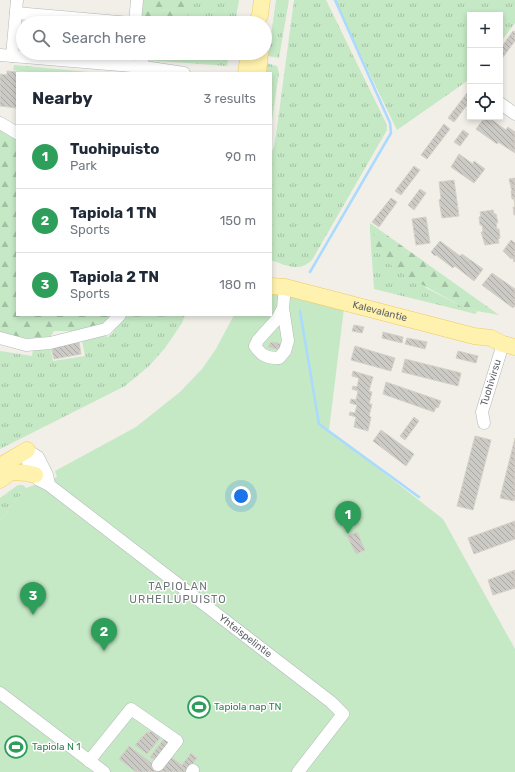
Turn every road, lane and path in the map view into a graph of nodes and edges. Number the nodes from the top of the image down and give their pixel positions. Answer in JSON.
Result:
{"nodes":[{"id":1,"x":17,"y":0,"type":"edge"},
{"id":2,"x":137,"y":0,"type":"edge"},
{"id":3,"x":16,"y":13,"type":"junction"},
{"id":4,"x":16,"y":16,"type":"edge"},
{"id":5,"x":50,"y":16,"type":"edge"},
{"id":6,"x":136,"y":16,"type":"edge"},
{"id":7,"x":16,"y":40,"type":"edge"},
{"id":8,"x":6,"y":56,"type":"edge"},
{"id":9,"x":16,"y":57,"type":"edge"},
{"id":10,"x":56,"y":60,"type":"edge"},
{"id":11,"x":142,"y":60,"type":"edge"},
{"id":12,"x":248,"y":60,"type":"edge"},
{"id":13,"x":259,"y":60,"type":"edge"},
{"id":14,"x":144,"y":67,"type":"junction"},
{"id":15,"x":167,"y":72,"type":"edge"},
{"id":16,"x":246,"y":72,"type":"edge"},
{"id":17,"x":258,"y":72,"type":"edge"},
{"id":18,"x":503,"y":105,"type":"edge"},
{"id":19,"x":515,"y":114,"type":"edge"},
{"id":20,"x":0,"y":124,"type":"edge"},
{"id":21,"x":16,"y":132,"type":"edge"},
{"id":22,"x":278,"y":286,"type":"edge"},
{"id":23,"x":283,"y":308,"type":"dead end"},
{"id":24,"x":119,"y":316,"type":"edge"},
{"id":25,"x":0,"y":338,"type":"edge"},
{"id":26,"x":509,"y":345,"type":"edge"},
{"id":27,"x":484,"y":423,"type":"dead end"},
{"id":28,"x":27,"y":450,"type":"junction"},
{"id":29,"x":4,"y":473,"type":"edge"},
{"id":30,"x":35,"y":475,"type":"junction"},
{"id":31,"x":50,"y":485,"type":"junction"},
{"id":32,"x":0,"y":693,"type":"edge"},
{"id":33,"x":90,"y":761,"type":"junction"},
{"id":34,"x":158,"y":765,"type":"dead end"},
{"id":35,"x":104,"y":772,"type":"edge"},
{"id":36,"x":298,"y":772,"type":"edge"}],
"edges":[{"from":1,"to":3,"type":"street"},
{"from":2,"to":6,"type":"street"},
{"from":3,"to":4,"type":"street"},
{"from":3,"to":5,"type":"street"},
{"from":7,"to":8,"type":"street"},
{"from":8,"to":9,"type":"street"},
{"from":10,"to":14,"type":"street"},
{"from":11,"to":14,"type":"street"},
{"from":12,"to":16,"type":"main road"},
{"from":13,"to":17,"type":"main road"},
{"from":14,"to":15,"type":"street"},
{"from":18,"to":19,"type":"street"},
{"from":20,"to":21,"type":"street"},
{"from":22,"to":23,"type":"street"},
{"from":22,"to":26,"type":"main road","name":"Kalevalantie"},
{"from":24,"to":25,"type":"street"},
{"from":26,"to":27,"type":"street","name":"Tuohivirsu"},
{"from":28,"to":29,"type":"main road"},
{"from":28,"to":30,"type":"street"},
{"from":28,"to":31,"type":"street"},
{"from":29,"to":30,"type":"main road"},
{"from":30,"to":31,"type":"street","name":"Yhteispelintie"},
{"from":31,"to":36,"type":"street","name":"Yhteispelintie"},
{"from":32,"to":33,"type":"street"},
{"from":33,"to":34,"type":"street"},
{"from":33,"to":35,"type":"street"}]}
